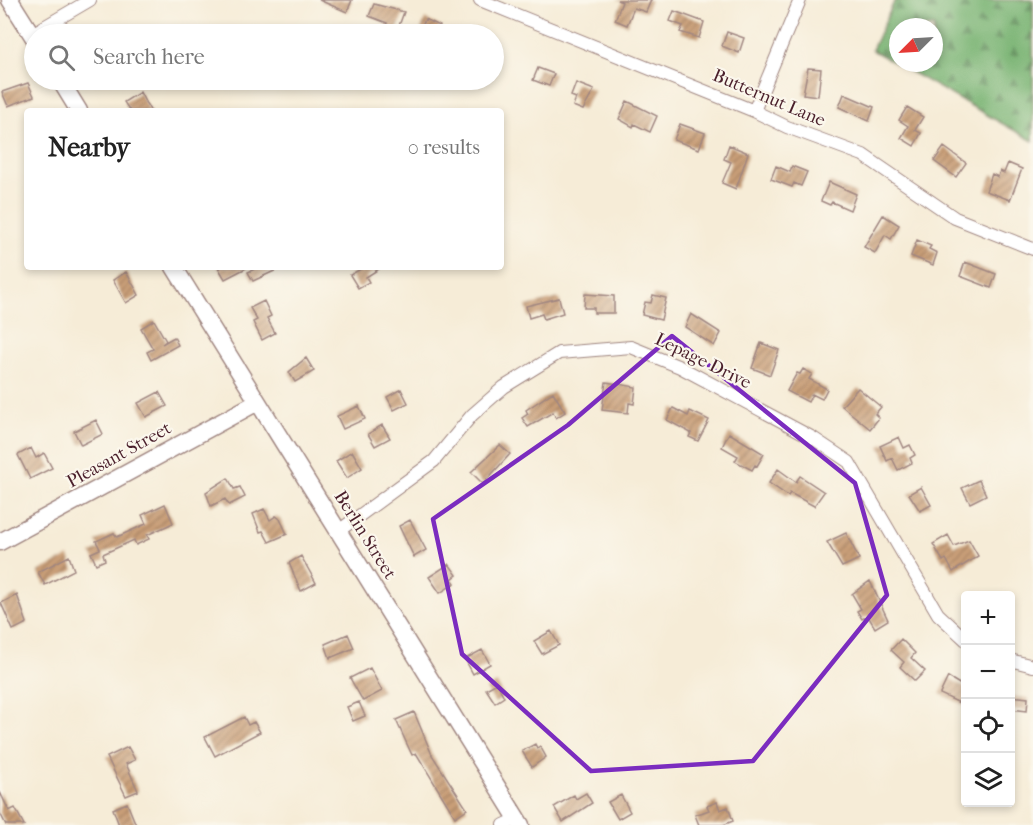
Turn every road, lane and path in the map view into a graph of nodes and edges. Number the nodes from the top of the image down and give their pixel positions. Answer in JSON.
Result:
{"nodes":[{"id":1,"x":10,"y":0,"type":"edge"},
{"id":2,"x":90,"y":0,"type":"edge"},
{"id":3,"x":480,"y":0,"type":"edge"},
{"id":4,"x":800,"y":0,"type":"edge"},
{"id":5,"x":25,"y":24,"type":"edge"},
{"id":6,"x":52,"y":24,"type":"edge"},
{"id":7,"x":66,"y":90,"type":"edge"},
{"id":8,"x":77,"y":108,"type":"edge"},
{"id":9,"x":754,"y":111,"type":"junction"},
{"id":10,"x":1033,"y":249,"type":"edge"},
{"id":11,"x":176,"y":270,"type":"edge"},
{"id":12,"x":256,"y":403,"type":"junction"},
{"id":13,"x":340,"y":530,"type":"junction"},
{"id":14,"x":0,"y":542,"type":"edge"},
{"id":15,"x":961,"y":635,"type":"edge"},
{"id":16,"x":1015,"y":661,"type":"edge"},
{"id":17,"x":1033,"y":666,"type":"edge"},
{"id":18,"x":514,"y":823,"type":"edge"}],
"edges":[{"from":1,"to":5,"type":"main road"},
{"from":2,"to":6,"type":"street"},
{"from":3,"to":9,"type":"street","name":"Butternut Lane"},
{"from":4,"to":9,"type":"street"},
{"from":7,"to":8,"type":"main road"},
{"from":9,"to":10,"type":"street","name":"Butternut Lane"},
{"from":11,"to":12,"type":"main road","name":"Berlin Street"},
{"from":12,"to":13,"type":"main road","name":"Berlin Street"},
{"from":12,"to":14,"type":"main road","name":"Pleasant Street"},
{"from":13,"to":15,"type":"street","name":"Lepage Drive"},
{"from":13,"to":18,"type":"main road","name":"Berlin Street"},
{"from":16,"to":17,"type":"street"}]}
